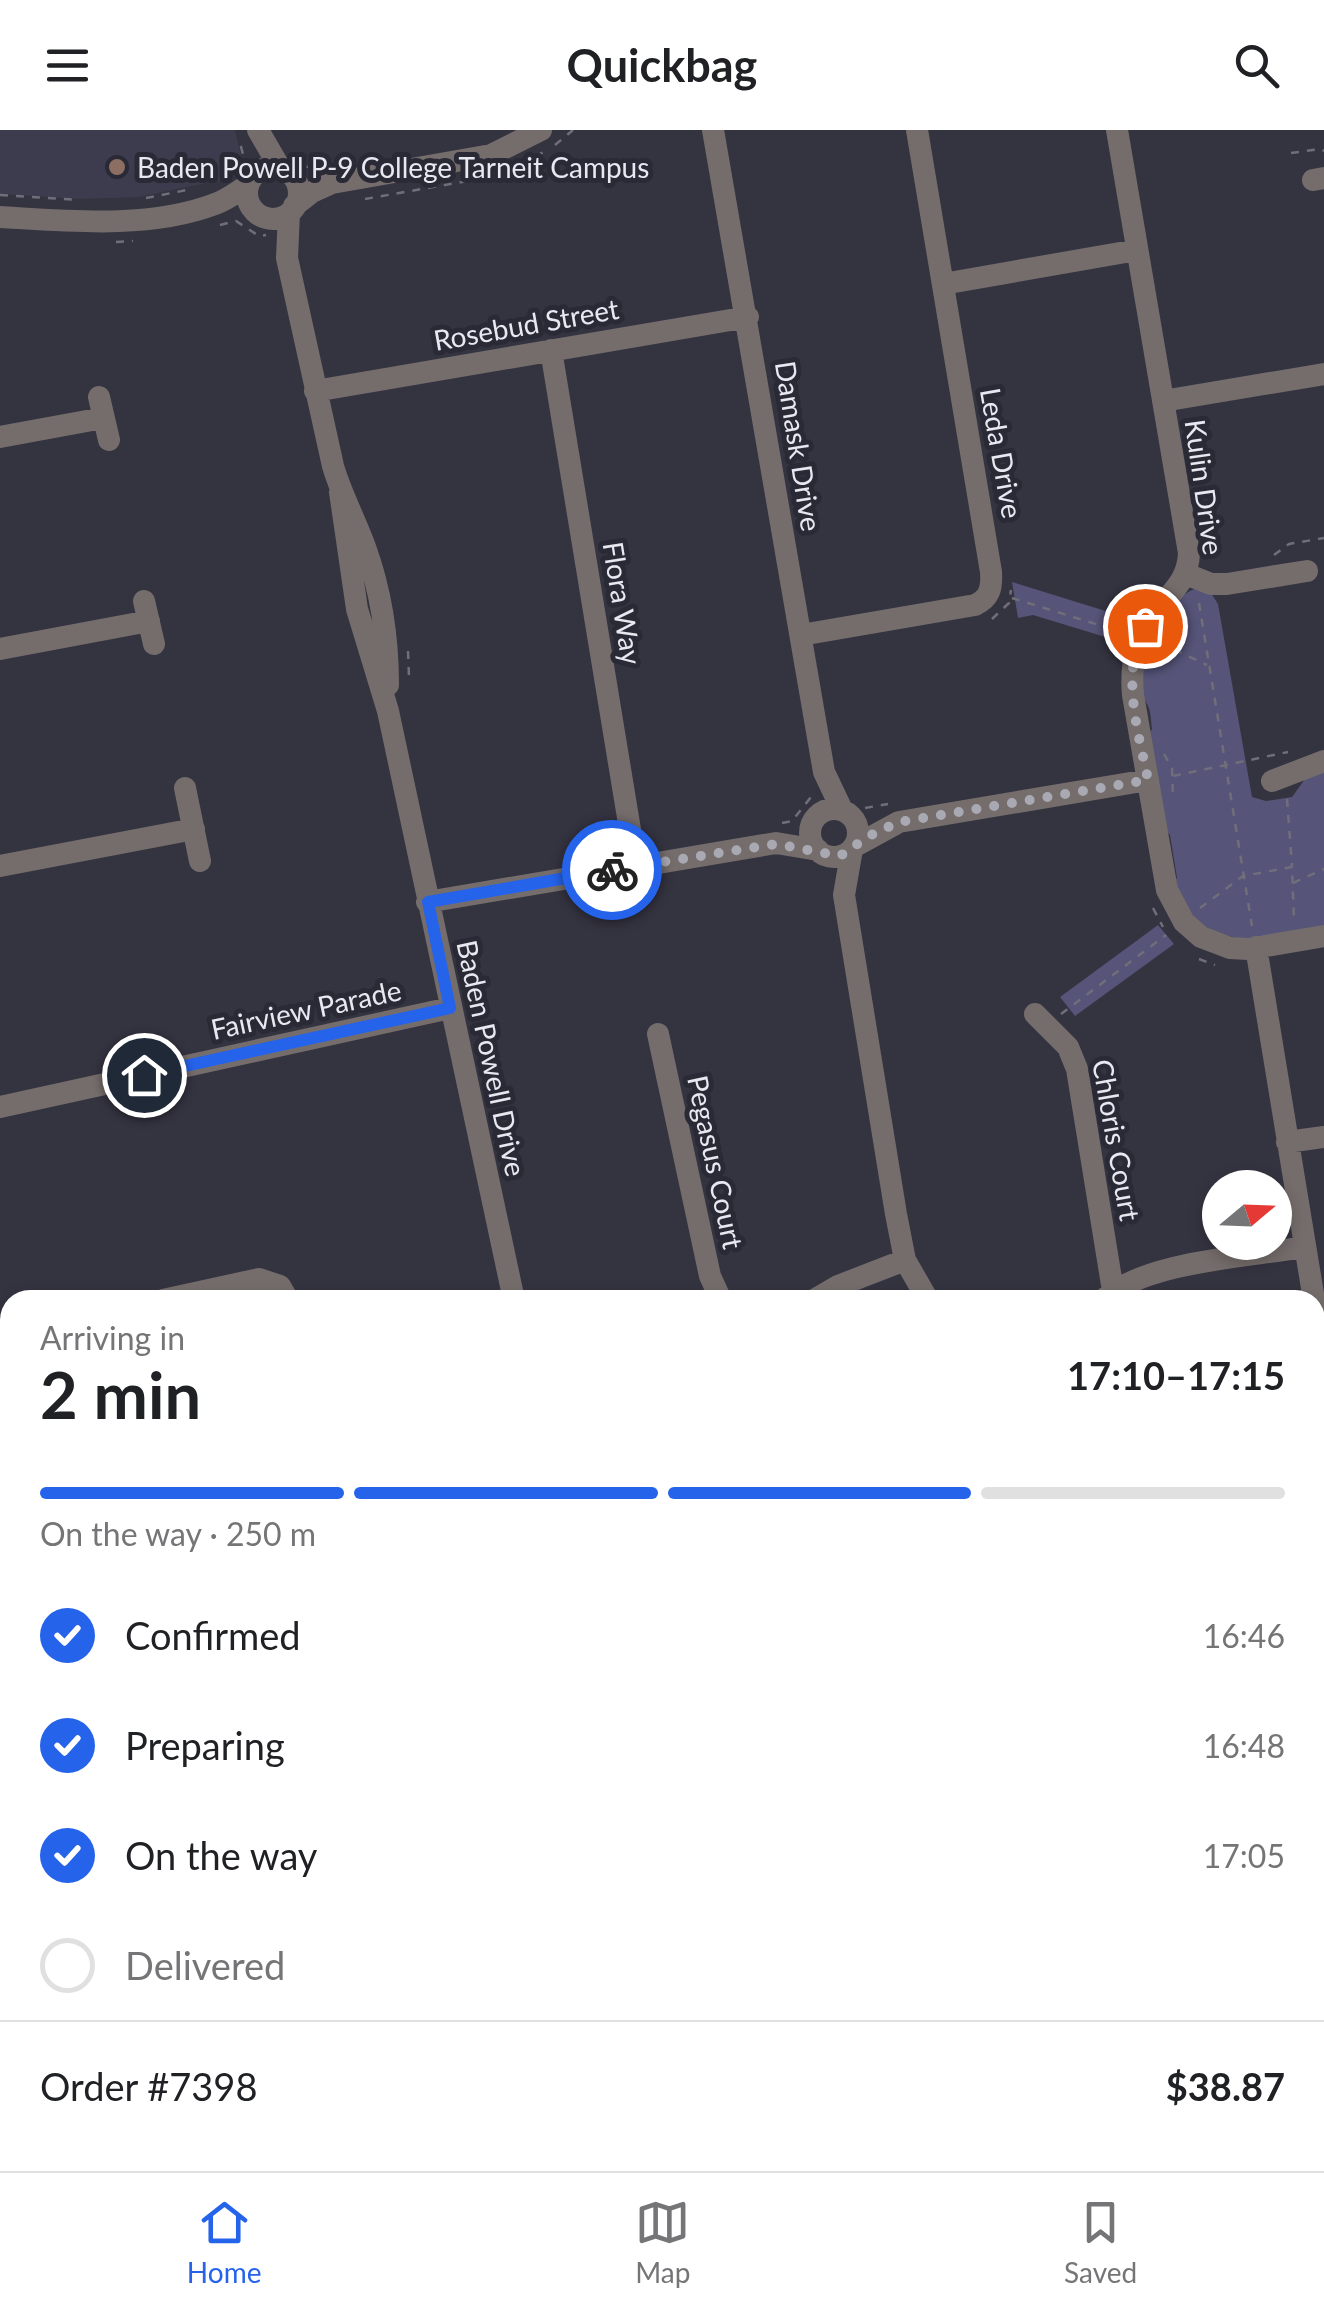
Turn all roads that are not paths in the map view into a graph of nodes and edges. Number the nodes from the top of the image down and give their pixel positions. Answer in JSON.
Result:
{"nodes":[{"id":1,"x":541,"y":130,"type":"edge"},
{"id":2,"x":714,"y":130,"type":"edge"},
{"id":3,"x":917,"y":130,"type":"edge"},
{"id":4,"x":1117,"y":130,"type":"edge"},
{"id":5,"x":258,"y":158,"type":"edge"},
{"id":6,"x":329,"y":173,"type":"junction"},
{"id":7,"x":211,"y":195,"type":"junction"},
{"id":8,"x":292,"y":210,"type":"junction"},
{"id":9,"x":259,"y":213,"type":"junction"},
{"id":10,"x":0,"y":217,"type":"edge"},
{"id":11,"x":1137,"y":250,"type":"junction"},
{"id":12,"x":287,"y":258,"type":"junction"},
{"id":13,"x":943,"y":284,"type":"junction"},
{"id":14,"x":748,"y":317,"type":"junction"},
{"id":15,"x":551,"y":350,"type":"junction"},
{"id":16,"x":1324,"y":374,"type":"edge"},
{"id":17,"x":315,"y":390,"type":"junction"},
{"id":18,"x":1163,"y":401,"type":"junction"},
{"id":19,"x":104,"y":418,"type":"dead end"},
{"id":20,"x":0,"y":437,"type":"edge"},
{"id":21,"x":340,"y":492,"type":"junction"},
{"id":22,"x":1307,"y":570,"type":"dead end"},
{"id":23,"x":1190,"y":576,"type":"junction"},
{"id":24,"x":381,"y":604,"type":"junction"},
{"id":25,"x":357,"y":609,"type":"junction"},
{"id":26,"x":149,"y":622,"type":"dead end"},
{"id":27,"x":800,"y":635,"type":"junction"},
{"id":28,"x":0,"y":650,"type":"edge"},
{"id":29,"x":388,"y":710,"type":"junction"},
{"id":30,"x":1324,"y":761,"type":"edge"},
{"id":31,"x":824,"y":772,"type":"junction"},
{"id":32,"x":1148,"y":780,"type":"junction"},
{"id":33,"x":1272,"y":781,"type":"road end"},
{"id":34,"x":185,"y":788,"type":"dead end"},
{"id":35,"x":816,"y":811,"type":"junction"},
{"id":36,"x":853,"y":812,"type":"junction"},
{"id":37,"x":900,"y":812,"type":"junction"},
{"id":38,"x":194,"y":829,"type":"junction"},
{"id":39,"x":775,"y":834,"type":"junction"},
{"id":40,"x":854,"y":847,"type":"junction"},
{"id":41,"x":821,"y":853,"type":"junction"},
{"id":42,"x":200,"y":861,"type":"dead end"},
{"id":43,"x":0,"y":866,"type":"edge"},
{"id":44,"x":636,"y":866,"type":"junction"},
{"id":45,"x":844,"y":895,"type":"junction"},
{"id":46,"x":428,"y":902,"type":"junction"},
{"id":47,"x":1324,"y":936,"type":"edge"},
{"id":48,"x":1256,"y":948,"type":"junction"},
{"id":49,"x":450,"y":1008,"type":"junction"},
{"id":50,"x":1041,"y":1019,"type":"road end"},
{"id":51,"x":658,"y":1034,"type":"dead end"},
{"id":52,"x":0,"y":1107,"type":"edge"},
{"id":53,"x":1324,"y":1137,"type":"edge"},
{"id":54,"x":1287,"y":1142,"type":"junction"},
{"id":55,"x":1304,"y":1248,"type":"junction"},
{"id":56,"x":905,"y":1260,"type":"junction"},
{"id":57,"x":209,"y":1290,"type":"edge"},
{"id":58,"x":282,"y":1290,"type":"edge"},
{"id":59,"x":512,"y":1290,"type":"edge"},
{"id":60,"x":716,"y":1290,"type":"edge"},
{"id":61,"x":831,"y":1290,"type":"edge"},
{"id":62,"x":922,"y":1290,"type":"edge"},
{"id":63,"x":1107,"y":1290,"type":"edge"},
{"id":64,"x":1121,"y":1290,"type":"edge"},
{"id":65,"x":1312,"y":1290,"type":"edge"}],
"edges":[{"from":1,"to":6,"type":"street"},
{"from":2,"to":14,"type":"street","name":"Damask Drive"},
{"from":3,"to":13,"type":"street","name":"Leda Drive"},
{"from":4,"to":11,"type":"street","name":"Kulin Drive"},
{"from":5,"to":6,"type":"street"},
{"from":5,"to":7,"type":"street"},
{"from":5,"to":8,"type":"street","name":"Baden Powell Drive"},
{"from":5,"to":9,"type":"street","name":"Baden Powell Drive"},
{"from":6,"to":8,"type":"street"},
{"from":7,"to":9,"type":"street"},
{"from":7,"to":10,"type":"street"},
{"from":8,"to":9,"type":"street"},
{"from":8,"to":12,"type":"street","name":"Baden Powell Drive"},
{"from":9,"to":12,"type":"street","name":"Baden Powell Drive"},
{"from":11,"to":13,"type":"street"},
{"from":11,"to":18,"type":"street","name":"Kulin Drive"},
{"from":12,"to":17,"type":"street","name":"Baden Powell Drive"},
{"from":13,"to":27,"type":"street","name":"Leda Drive"},
{"from":14,"to":15,"type":"street","name":"Rosebud Street"},
{"from":14,"to":27,"type":"street","name":"Damask Drive"},
{"from":15,"to":17,"type":"street","name":"Rosebud Street"},
{"from":15,"to":44,"type":"street","name":"Flora Way"},
{"from":16,"to":18,"type":"street"},
{"from":17,"to":21,"type":"street","name":"Baden Powell Drive"},
{"from":18,"to":23,"type":"street","name":"Kulin Drive"},
{"from":19,"to":20,"type":"street"},
{"from":21,"to":24,"type":"street","name":"Baden Powell Drive"},
{"from":21,"to":25,"type":"street","name":"Baden Powell Drive"},
{"from":22,"to":23,"type":"street"},
{"from":23,"to":32,"type":"street","name":"Kulin Drive"},
{"from":24,"to":25,"type":"street"},
{"from":24,"to":29,"type":"street","name":"Baden Powell Drive"},
{"from":25,"to":29,"type":"street","name":"Baden Powell Drive"},
{"from":26,"to":28,"type":"street"},
{"from":27,"to":31,"type":"street","name":"Damask Drive"},
{"from":29,"to":46,"type":"street","name":"Baden Powell Drive"},
{"from":30,"to":33,"type":"street"},
{"from":31,"to":35,"type":"street","name":"Damask Drive"},
{"from":31,"to":36,"type":"street","name":"Damask Drive"},
{"from":32,"to":37,"type":"street"},
{"from":32,"to":48,"type":"street","name":"Kulin Drive"},
{"from":34,"to":38,"type":"street"},
{"from":35,"to":36,"type":"street"},
{"from":35,"to":39,"type":"street"},
{"from":35,"to":41,"type":"street"},
{"from":36,"to":37,"type":"street"},
{"from":36,"to":40,"type":"street"},
{"from":37,"to":40,"type":"street"},
{"from":38,"to":42,"type":"street"},
{"from":38,"to":43,"type":"street"},
{"from":39,"to":41,"type":"street"},
{"from":39,"to":44,"type":"street"},
{"from":40,"to":41,"type":"street"},
{"from":40,"to":45,"type":"street"},
{"from":41,"to":45,"type":"street"},
{"from":44,"to":46,"type":"street"},
{"from":45,"to":56,"type":"street"},
{"from":46,"to":49,"type":"street","name":"Baden Powell Drive"},
{"from":47,"to":48,"type":"street"},
{"from":48,"to":54,"type":"street"},
{"from":49,"to":52,"type":"street","name":"Fairview Parade"},
{"from":49,"to":59,"type":"street","name":"Baden Powell Drive"},
{"from":50,"to":63,"type":"street","name":"Chloris Court"},
{"from":51,"to":60,"type":"street","name":"Pegasus Court"},
{"from":53,"to":54,"type":"street"},
{"from":54,"to":55,"type":"street"},
{"from":55,"to":64,"type":"street"},
{"from":55,"to":65,"type":"street"},
{"from":56,"to":61,"type":"street"},
{"from":56,"to":62,"type":"street"},
{"from":57,"to":58,"type":"street"}]}
